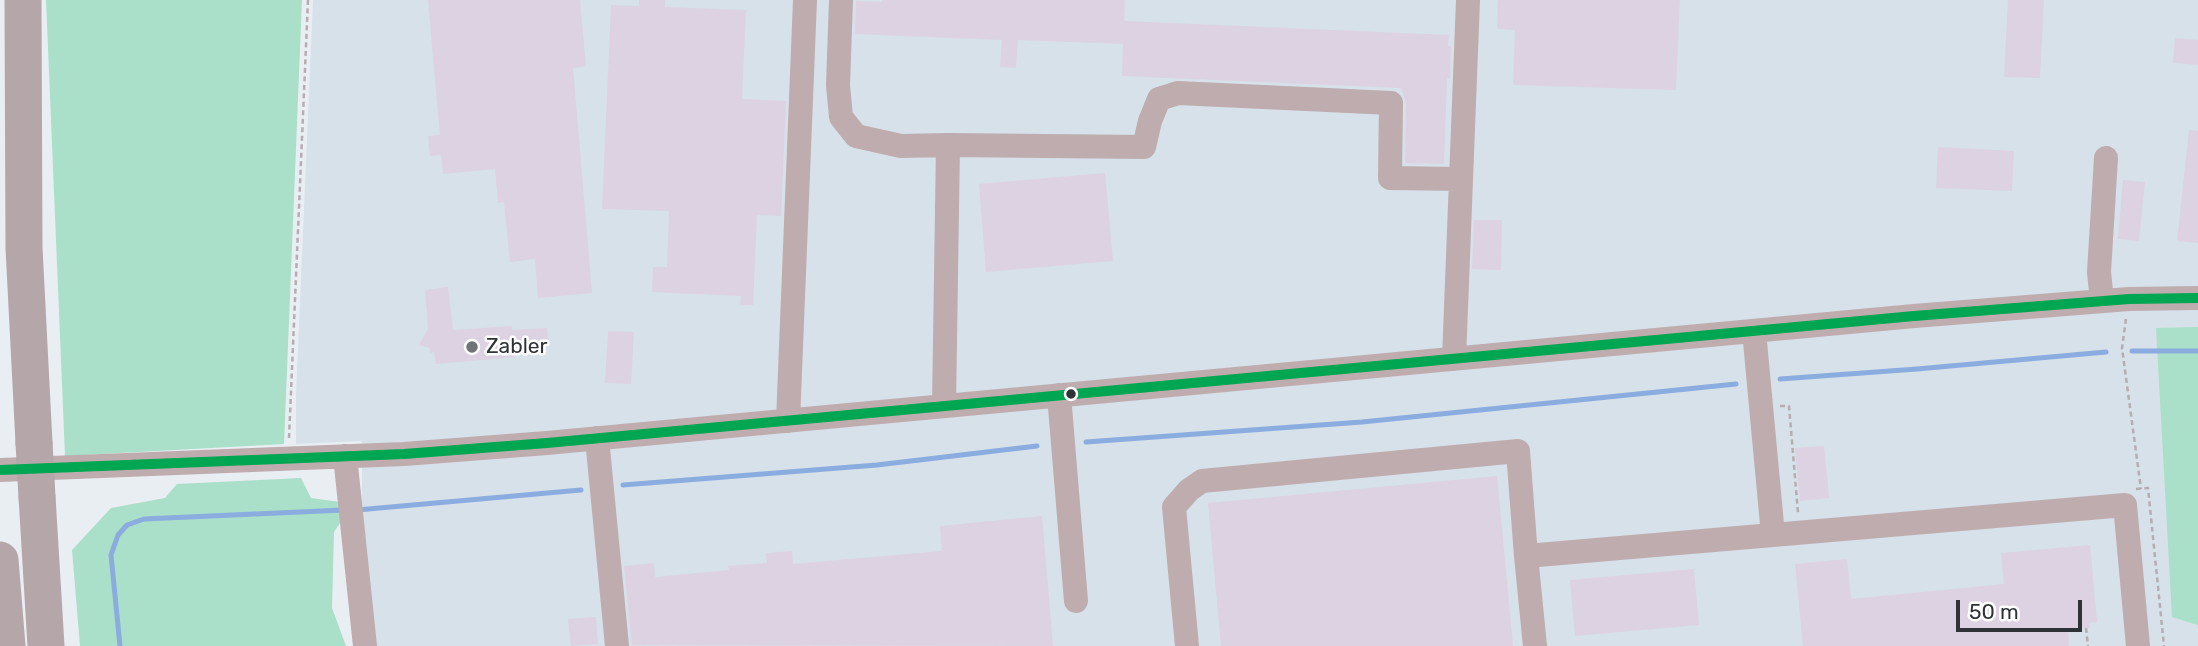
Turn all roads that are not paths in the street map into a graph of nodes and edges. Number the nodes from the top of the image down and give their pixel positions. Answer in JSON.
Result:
{"nodes":[{"id":1,"x":23,"y":0,"type":"edge"},
{"id":2,"x":805,"y":0,"type":"edge"},
{"id":3,"x":841,"y":0,"type":"edge"},
{"id":4,"x":1468,"y":0,"type":"edge"},
{"id":5,"x":948,"y":145,"type":"junction"},
{"id":6,"x":2106,"y":158,"type":"dead end"},
{"id":7,"x":1460,"y":179,"type":"junction"},
{"id":8,"x":2198,"y":298,"type":"edge"},
{"id":9,"x":2102,"y":301,"type":"junction"},
{"id":10,"x":1754,"y":331,"type":"junction"},
{"id":11,"x":1454,"y":359,"type":"junction"},
{"id":12,"x":1060,"y":402,"type":"junction"},
{"id":13,"x":944,"y":406,"type":"junction"},
{"id":14,"x":788,"y":421,"type":"junction"},
{"id":15,"x":597,"y":438,"type":"junction"},
{"id":16,"x":345,"y":456,"type":"junction"},
{"id":17,"x":0,"y":470,"type":"edge"},
{"id":18,"x":1773,"y":536,"type":"junction"},
{"id":19,"x":1527,"y":556,"type":"junction"},
{"id":20,"x":0,"y":560,"type":"edge"},
{"id":21,"x":1076,"y":601,"type":"dead end"},
{"id":22,"x":7,"y":646,"type":"edge"},
{"id":23,"x":46,"y":646,"type":"edge"},
{"id":24,"x":365,"y":646,"type":"edge"},
{"id":25,"x":617,"y":646,"type":"edge"},
{"id":26,"x":1187,"y":646,"type":"edge"},
{"id":27,"x":1535,"y":646,"type":"edge"},
{"id":28,"x":2138,"y":646,"type":"edge"}],
"edges":[{"from":1,"to":23,"type":"highway","bridge":true},
{"from":2,"to":14,"type":"street"},
{"from":3,"to":5,"type":"street"},
{"from":4,"to":7,"type":"street"},
{"from":5,"to":7,"type":"street"},
{"from":5,"to":13,"type":"street"},
{"from":6,"to":9,"type":"street"},
{"from":7,"to":11,"type":"street"},
{"from":8,"to":9,"type":"street"},
{"from":9,"to":10,"type":"street"},
{"from":10,"to":11,"type":"street"},
{"from":10,"to":18,"type":"street"},
{"from":11,"to":12,"type":"street"},
{"from":12,"to":13,"type":"street"},
{"from":12,"to":21,"type":"street"},
{"from":13,"to":14,"type":"street"},
{"from":14,"to":15,"type":"street"},
{"from":15,"to":16,"type":"street"},
{"from":15,"to":25,"type":"street"},
{"from":16,"to":17,"type":"street"},
{"from":16,"to":24,"type":"street"},
{"from":18,"to":19,"type":"street"},
{"from":18,"to":28,"type":"street"},
{"from":19,"to":26,"type":"street"},
{"from":19,"to":27,"type":"street"},
{"from":20,"to":22,"type":"highway"}]}
